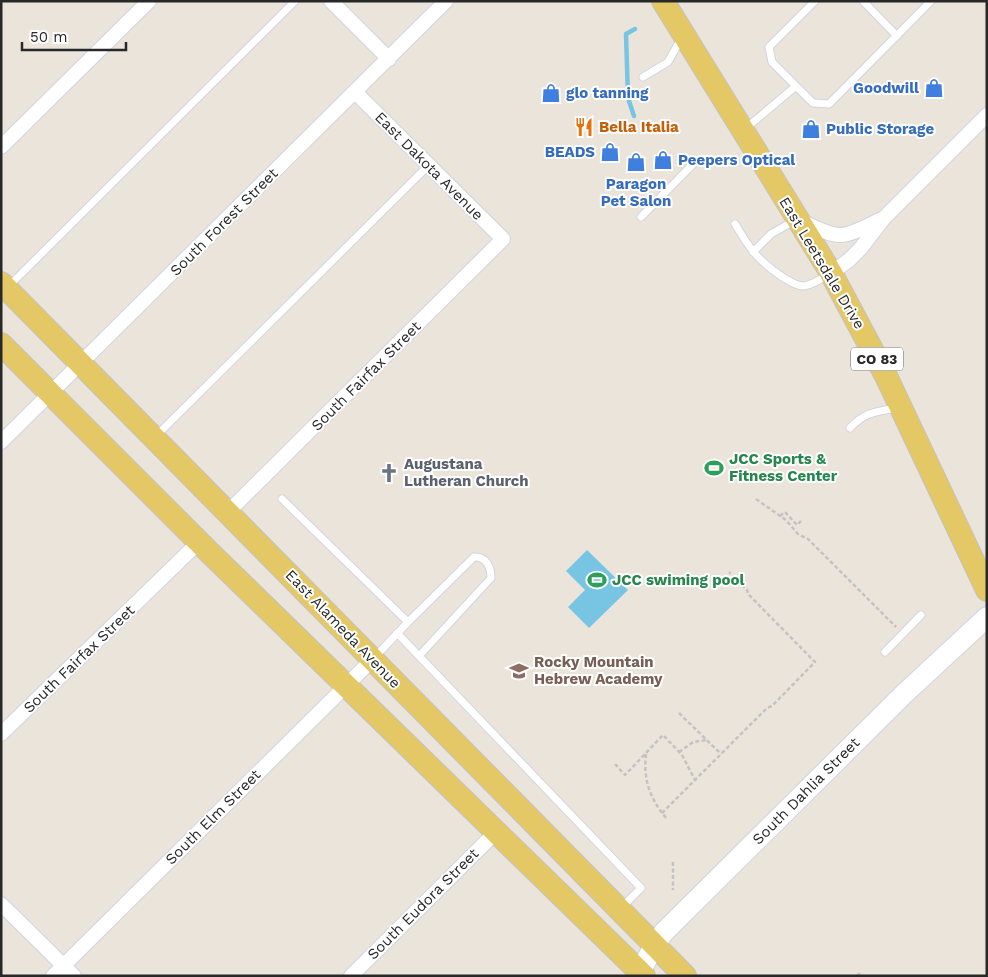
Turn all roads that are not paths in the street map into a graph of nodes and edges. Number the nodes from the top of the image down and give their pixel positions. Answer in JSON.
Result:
{"nodes":[{"id":1,"x":149,"y":1,"type":"edge"},
{"id":2,"x":295,"y":1,"type":"edge"},
{"id":3,"x":331,"y":1,"type":"edge"},
{"id":4,"x":446,"y":1,"type":"edge"},
{"id":5,"x":663,"y":1,"type":"edge"},
{"id":6,"x":815,"y":1,"type":"edge"},
{"id":7,"x":863,"y":1,"type":"edge"},
{"id":8,"x":931,"y":1,"type":"edge"},
{"id":9,"x":683,"y":34,"type":"junction"},
{"id":10,"x":897,"y":36,"type":"junction"},
{"id":11,"x":389,"y":59,"type":"junction"},
{"id":12,"x":643,"y":77,"type":"dead end"},
{"id":13,"x":796,"y":86,"type":"junction"},
{"id":14,"x":355,"y":92,"type":"junction"},
{"id":15,"x":987,"y":116,"type":"edge"},
{"id":16,"x":743,"y":131,"type":"junction"},
{"id":17,"x":1,"y":146,"type":"edge"},
{"id":18,"x":695,"y":162,"type":"dead end"},
{"id":19,"x":429,"y":165,"type":"junction"},
{"id":20,"x":641,"y":217,"type":"dead end"},
{"id":21,"x":884,"y":218,"type":"junction"},
{"id":22,"x":797,"y":219,"type":"junction"},
{"id":23,"x":735,"y":224,"type":"dead end"},
{"id":24,"x":503,"y":239,"type":"joint"},
{"id":25,"x":753,"y":252,"type":"junction"},
{"id":26,"x":831,"y":273,"type":"junction"},
{"id":27,"x":4,"y":286,"type":"edge"},
{"id":28,"x":1,"y":344,"type":"edge"},
{"id":29,"x":81,"y":364,"type":"junction"},
{"id":30,"x":51,"y":393,"type":"junction"},
{"id":31,"x":901,"y":407,"type":"junction"},
{"id":32,"x":850,"y":428,"type":"dead end"},
{"id":33,"x":154,"y":438,"type":"junction"},
{"id":34,"x":1,"y":442,"type":"edge"},
{"id":35,"x":282,"y":499,"type":"dead end"},
{"id":36,"x":228,"y":512,"type":"junction"},
{"id":37,"x":199,"y":542,"type":"junction"},
{"id":38,"x":987,"y":590,"type":"edge"},
{"id":39,"x":921,"y":615,"type":"dead end"},
{"id":40,"x":987,"y":617,"type":"edge"},
{"id":41,"x":408,"y":622,"type":"junction"},
{"id":42,"x":398,"y":633,"type":"junction"},
{"id":43,"x":885,"y":652,"type":"dead end"},
{"id":44,"x":419,"y":656,"type":"junction"},
{"id":45,"x":373,"y":659,"type":"junction"},
{"id":46,"x":346,"y":686,"type":"junction"},
{"id":47,"x":1,"y":734,"type":"edge"},
{"id":48,"x":496,"y":832,"type":"junction"},
{"id":49,"x":1,"y":904,"type":"edge"},
{"id":50,"x":620,"y":910,"type":"junction"},
{"id":51,"x":654,"y":946,"type":"junction"},
{"id":52,"x":63,"y":972,"type":"edge"},
{"id":53,"x":641,"y":975,"type":"edge"},
{"id":54,"x":351,"y":976,"type":"edge"},
{"id":55,"x":685,"y":976,"type":"edge"}],
"edges":[{"from":1,"to":17,"type":"street"},
{"from":2,"to":27,"type":"lane"},
{"from":3,"to":11,"type":"street"},
{"from":4,"to":11,"type":"street","name":"South Forest Street"},
{"from":5,"to":9,"type":"main road","name":"East Leetsdale Drive","number":"CO 83"},
{"from":6,"to":13,"type":"lane"},
{"from":7,"to":10,"type":"lane"},
{"from":8,"to":10,"type":"lane"},
{"from":9,"to":12,"type":"lane"},
{"from":9,"to":16,"type":"main road","name":"East Leetsdale Drive","number":"CO 83"},
{"from":10,"to":13,"type":"lane"},
{"from":11,"to":14,"type":"street","name":"South Forest Street"},
{"from":13,"to":16,"type":"lane"},
{"from":14,"to":19,"type":"street","name":"East Dakota Avenue"},
{"from":14,"to":29,"type":"street","name":"South Forest Street"},
{"from":15,"to":21,"type":"street"},
{"from":16,"to":22,"type":"main road","name":"East Leetsdale Drive","number":"CO 83"},
{"from":18,"to":20,"type":"lane"},
{"from":19,"to":24,"type":"street","name":"East Dakota Avenue"},
{"from":19,"to":33,"type":"lane"},
{"from":21,"to":22,"type":"street"},
{"from":21,"to":26,"type":"street"},
{"from":22,"to":25,"type":"lane"},
{"from":22,"to":26,"type":"main road","name":"East Leetsdale Drive","number":"CO 83"},
{"from":23,"to":25,"type":"lane"},
{"from":24,"to":36,"type":"street","name":"South Fairfax Street"},
{"from":25,"to":26,"type":"lane"},
{"from":26,"to":31,"type":"main road","name":"East Leetsdale Drive","number":"CO 83"},
{"from":27,"to":29,"type":"main road","name":"East Alameda Avenue"},
{"from":28,"to":30,"type":"main road"},
{"from":29,"to":30,"type":"street","name":"South Forest Street"},
{"from":29,"to":33,"type":"main road","name":"East Alameda Avenue"},
{"from":30,"to":34,"type":"street","name":"South Forest Street"},
{"from":30,"to":37,"type":"main road"},
{"from":31,"to":32,"type":"lane"},
{"from":31,"to":38,"type":"main road","name":"East Leetsdale Drive","number":"CO 83"},
{"from":33,"to":36,"type":"main road","name":"East Alameda Avenue"},
{"from":35,"to":41,"type":"lane"},
{"from":36,"to":45,"type":"main road","name":"East Alameda Avenue"},
{"from":37,"to":46,"type":"main road"},
{"from":37,"to":47,"type":"street","name":"South Fairfax Street"},
{"from":39,"to":43,"type":"lane"},
{"from":40,"to":51,"type":"street","name":"South Dahlia Street"},
{"from":41,"to":42,"type":"lane"},
{"from":41,"to":44,"type":"lane"},
{"from":42,"to":44,"type":"lane"},
{"from":42,"to":45,"type":"lane"},
{"from":44,"to":50,"type":"lane"},
{"from":45,"to":46,"type":"street","name":"South Elm Street"},
{"from":45,"to":50,"type":"main road","name":"East Alameda Avenue"},
{"from":46,"to":48,"type":"main road"},
{"from":46,"to":52,"type":"street","name":"South Elm Street"},
{"from":48,"to":53,"type":"main road"},
{"from":48,"to":54,"type":"street","name":"South Eudora Street"},
{"from":49,"to":52,"type":"street"},
{"from":50,"to":51,"type":"main road","name":"East Alameda Avenue"},
{"from":51,"to":53,"type":"street","name":"South Dahlia Street"},
{"from":51,"to":55,"type":"main road","name":"East Alameda Avenue"}]}
